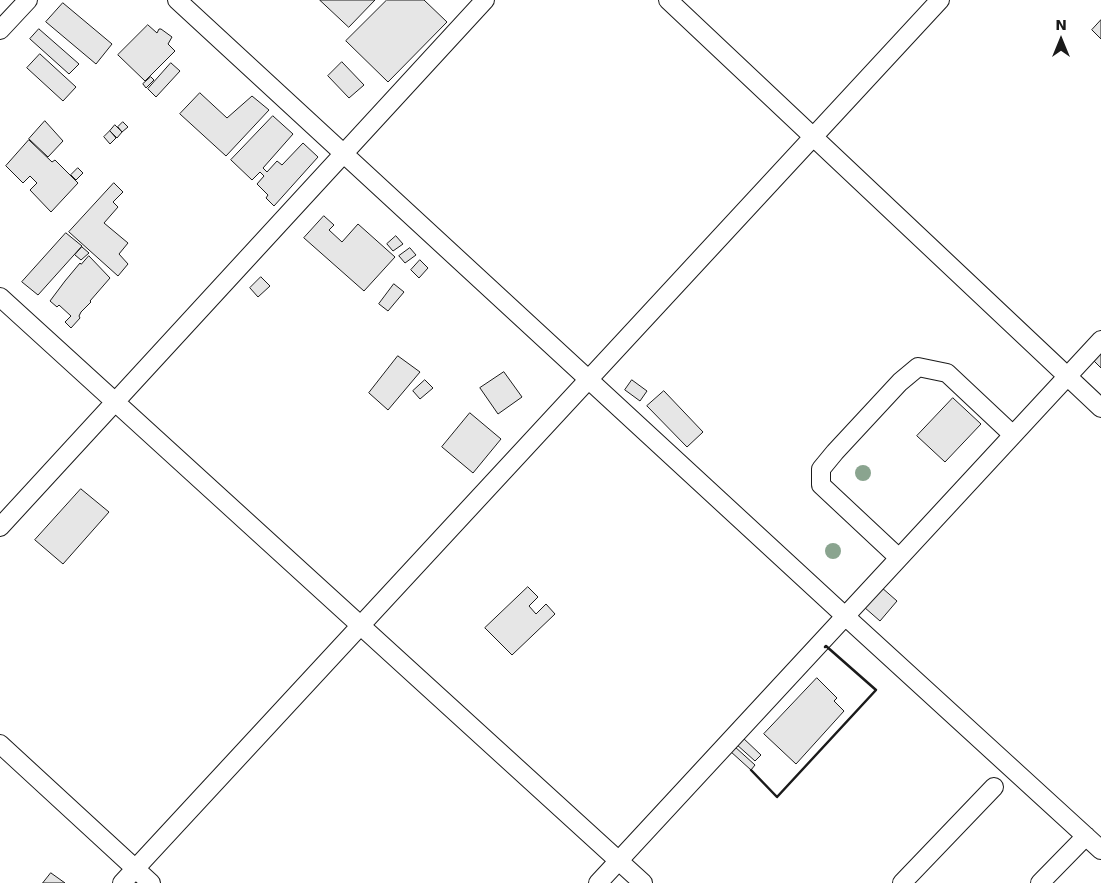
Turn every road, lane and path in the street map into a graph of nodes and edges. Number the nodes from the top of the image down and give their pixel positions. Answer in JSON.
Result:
{"nodes":[{"id":1,"x":28,"y":0,"type":"edge"},
{"id":2,"x":177,"y":0,"type":"edge"},
{"id":3,"x":485,"y":0,"type":"edge"},
{"id":4,"x":668,"y":0,"type":"edge"},
{"id":5,"x":940,"y":0,"type":"edge"},
{"id":6,"x":0,"y":30,"type":"edge"},
{"id":7,"x":813,"y":137,"type":"junction"},
{"id":8,"x":343,"y":154,"type":"junction"},
{"id":9,"x":0,"y":297,"type":"edge"},
{"id":10,"x":1101,"y":340,"type":"edge"},
{"id":11,"x":1067,"y":376,"type":"junction"},
{"id":12,"x":588,"y":380,"type":"junction"},
{"id":13,"x":115,"y":402,"type":"junction"},
{"id":14,"x":1101,"y":408,"type":"edge"},
{"id":15,"x":1013,"y":435,"type":"junction"},
{"id":16,"x":0,"y":527,"type":"edge"},
{"id":17,"x":899,"y":558,"type":"junction"},
{"id":18,"x":845,"y":616,"type":"junction"},
{"id":19,"x":360,"y":626,"type":"junction"},
{"id":20,"x":0,"y":744,"type":"edge"},
{"id":21,"x":994,"y":787,"type":"dead end"},
{"id":22,"x":1086,"y":836,"type":"junction"},
{"id":23,"x":1101,"y":850,"type":"edge"},
{"id":24,"x":618,"y":861,"type":"junction"},
{"id":25,"x":135,"y":868,"type":"junction"},
{"id":26,"x":122,"y":883,"type":"edge"},
{"id":27,"x":151,"y":883,"type":"edge"},
{"id":28,"x":598,"y":883,"type":"edge"},
{"id":29,"x":643,"y":883,"type":"edge"},
{"id":30,"x":902,"y":883,"type":"edge"},
{"id":31,"x":1040,"y":883,"type":"edge"}],
"edges":[{"from":1,"to":6,"type":"street"},
{"from":2,"to":8,"type":"street"},
{"from":3,"to":8,"type":"street"},
{"from":4,"to":7,"type":"street"},
{"from":5,"to":7,"type":"street"},
{"from":7,"to":11,"type":"street"},
{"from":7,"to":12,"type":"street"},
{"from":8,"to":12,"type":"street"},
{"from":8,"to":13,"type":"street"},
{"from":9,"to":13,"type":"street"},
{"from":10,"to":11,"type":"street"},
{"from":11,"to":14,"type":"street"},
{"from":11,"to":15,"type":"street"},
{"from":12,"to":18,"type":"street"},
{"from":12,"to":19,"type":"street"},
{"from":13,"to":16,"type":"street"},
{"from":13,"to":19,"type":"street"},
{"from":15,"to":17,"type":"street"},
{"from":15,"to":17,"type":"street"},
{"from":17,"to":18,"type":"street"},
{"from":18,"to":22,"type":"street"},
{"from":18,"to":24,"type":"street"},
{"from":19,"to":24,"type":"street"},
{"from":19,"to":25,"type":"street"},
{"from":20,"to":25,"type":"street"},
{"from":21,"to":30,"type":"street"},
{"from":22,"to":23,"type":"street"},
{"from":22,"to":31,"type":"street"},
{"from":24,"to":28,"type":"street"},
{"from":24,"to":29,"type":"street"},
{"from":25,"to":26,"type":"street"},
{"from":25,"to":27,"type":"street"}]}
